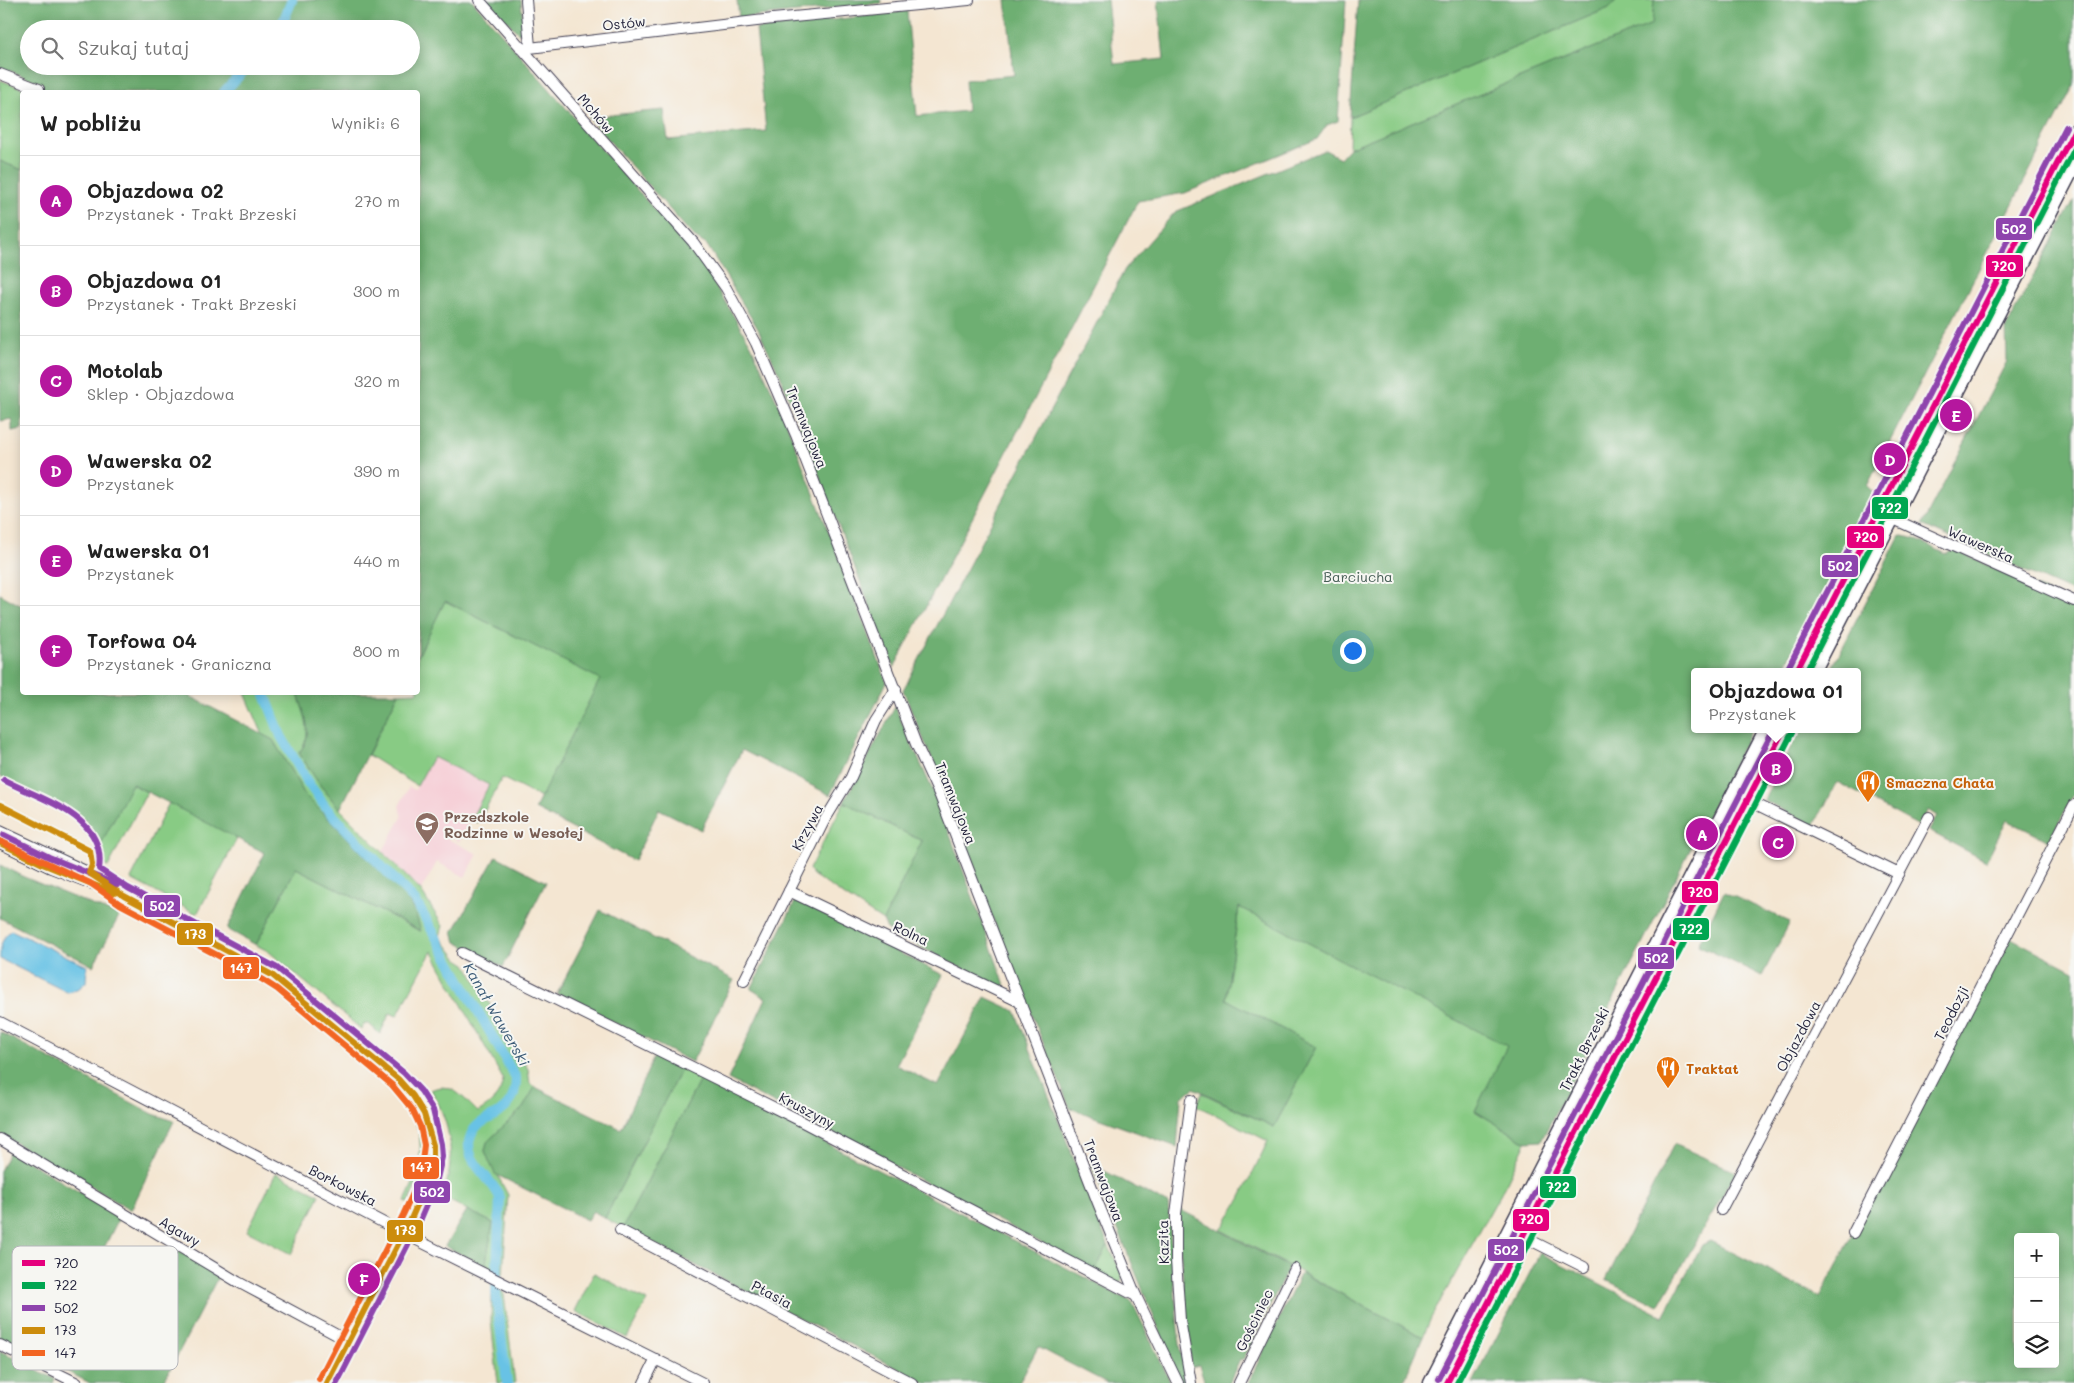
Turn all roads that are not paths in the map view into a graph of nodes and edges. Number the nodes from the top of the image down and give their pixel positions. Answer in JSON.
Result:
{"nodes":[{"id":1,"x":479,"y":0,"type":"edge"},
{"id":2,"x":526,"y":0,"type":"edge"},
{"id":3,"x":970,"y":0,"type":"edge"},
{"id":4,"x":525,"y":48,"type":"junction"},
{"id":5,"x":0,"y":74,"type":"edge"},
{"id":6,"x":40,"y":89,"type":"dead end"},
{"id":7,"x":2074,"y":131,"type":"edge"},
{"id":8,"x":2074,"y":167,"type":"edge"},
{"id":9,"x":693,"y":242,"type":"joint"},
{"id":10,"x":1878,"y":512,"type":"junction"},
{"id":11,"x":1893,"y":519,"type":"junction"},
{"id":12,"x":2074,"y":601,"type":"edge"},
{"id":13,"x":1798,"y":668,"type":"edge"},
{"id":14,"x":1816,"y":668,"type":"edge"},
{"id":15,"x":896,"y":689,"type":"junction"},
{"id":16,"x":1764,"y":733,"type":"edge"},
{"id":17,"x":1782,"y":733,"type":"edge"},
{"id":18,"x":1733,"y":792,"type":"junction"},
{"id":19,"x":1748,"y":799,"type":"junction"},
{"id":20,"x":2074,"y":805,"type":"edge"},
{"id":21,"x":1929,"y":817,"type":"dead end"},
{"id":22,"x":0,"y":831,"type":"edge"},
{"id":23,"x":0,"y":843,"type":"edge"},
{"id":24,"x":1899,"y":874,"type":"junction"},
{"id":25,"x":790,"y":891,"type":"junction"},
{"id":26,"x":124,"y":896,"type":"junction"},
{"id":27,"x":462,"y":953,"type":"dead end"},
{"id":28,"x":744,"y":981,"type":"dead end"},
{"id":29,"x":1020,"y":1002,"type":"junction"},
{"id":30,"x":0,"y":1022,"type":"edge"},
{"id":31,"x":1191,"y":1100,"type":"dead end"},
{"id":32,"x":0,"y":1139,"type":"edge"},
{"id":33,"x":1721,"y":1210,"type":"dead end"},
{"id":34,"x":620,"y":1230,"type":"dead end"},
{"id":35,"x":403,"y":1233,"type":"junction"},
{"id":36,"x":1853,"y":1233,"type":"dead end"},
{"id":37,"x":1522,"y":1236,"type":"junction"},
{"id":38,"x":1584,"y":1268,"type":"dead end"},
{"id":39,"x":1295,"y":1269,"type":"dead end"},
{"id":40,"x":1136,"y":1296,"type":"junction"},
{"id":41,"x":348,"y":1341,"type":"junction"},
{"id":42,"x":0,"y":1345,"type":"edge"},
{"id":43,"x":12,"y":1351,"type":"edge"},
{"id":44,"x":656,"y":1359,"type":"junction"},
{"id":45,"x":51,"y":1370,"type":"edge"},
{"id":46,"x":77,"y":1383,"type":"edge"},
{"id":47,"x":327,"y":1383,"type":"edge"},
{"id":48,"x":644,"y":1383,"type":"edge"},
{"id":49,"x":703,"y":1383,"type":"edge"},
{"id":50,"x":912,"y":1383,"type":"edge"},
{"id":51,"x":1178,"y":1383,"type":"edge"},
{"id":52,"x":1191,"y":1383,"type":"edge"},
{"id":53,"x":1239,"y":1383,"type":"edge"},
{"id":54,"x":1430,"y":1383,"type":"edge"},
{"id":55,"x":1447,"y":1383,"type":"edge"}],
"edges":[{"from":1,"to":4,"type":"street","name":"Mchów"},
{"from":2,"to":4,"type":"street"},
{"from":3,"to":4,"type":"street","name":"Ostów"},
{"from":4,"to":9,"type":"street","name":"Mchów"},
{"from":5,"to":6,"type":"street"},
{"from":7,"to":10,"type":"main road"},
{"from":8,"to":11,"type":"main road"},
{"from":9,"to":15,"type":"street","name":"Tramwajowa"},
{"from":10,"to":11,"type":"street","name":"Wawerska"},
{"from":10,"to":13,"type":"main road"},
{"from":11,"to":12,"type":"street","name":"Wawerska"},
{"from":11,"to":14,"type":"main road"},
{"from":15,"to":25,"type":"street","name":"Krzywa"},
{"from":15,"to":29,"type":"street","name":"Tramwajowa"},
{"from":16,"to":18,"type":"main road","name":"Trakt Brzeski"},
{"from":17,"to":19,"type":"main road"},
{"from":18,"to":19,"type":"street"},
{"from":18,"to":54,"type":"main road","name":"Trakt Brzeski"},
{"from":19,"to":24,"type":"street"},
{"from":19,"to":37,"type":"main road"},
{"from":20,"to":36,"type":"street","name":"Teodozji"},
{"from":21,"to":24,"type":"street","name":"Objazdowa"},
{"from":22,"to":26,"type":"street"},
{"from":23,"to":26,"type":"street"},
{"from":24,"to":33,"type":"street","name":"Objazdowa"},
{"from":25,"to":28,"type":"street","name":"Krzywa"},
{"from":25,"to":29,"type":"street","name":"Rolna"},
{"from":26,"to":35,"type":"street"},
{"from":27,"to":40,"type":"street","name":"Kruszyny"},
{"from":29,"to":40,"type":"street","name":"Tramwajowa"},
{"from":30,"to":35,"type":"street","name":"Borkowska"},
{"from":31,"to":52,"type":"street","name":"Kazita"},
{"from":32,"to":41,"type":"street","name":"Agawy"},
{"from":34,"to":50,"type":"street","name":"Ptasia"},
{"from":35,"to":41,"type":"street"},
{"from":35,"to":44,"type":"street","name":"Borkowska"},
{"from":37,"to":38,"type":"street"},
{"from":37,"to":55,"type":"main road"},
{"from":39,"to":53,"type":"street","name":"Gościniec"},
{"from":40,"to":51,"type":"street","name":"Tramwajowa"},
{"from":41,"to":47,"type":"street"},
{"from":42,"to":43,"type":"street"},
{"from":44,"to":48,"type":"street"},
{"from":44,"to":49,"type":"street","name":"Borkowska"},
{"from":45,"to":46,"type":"street"}]}
